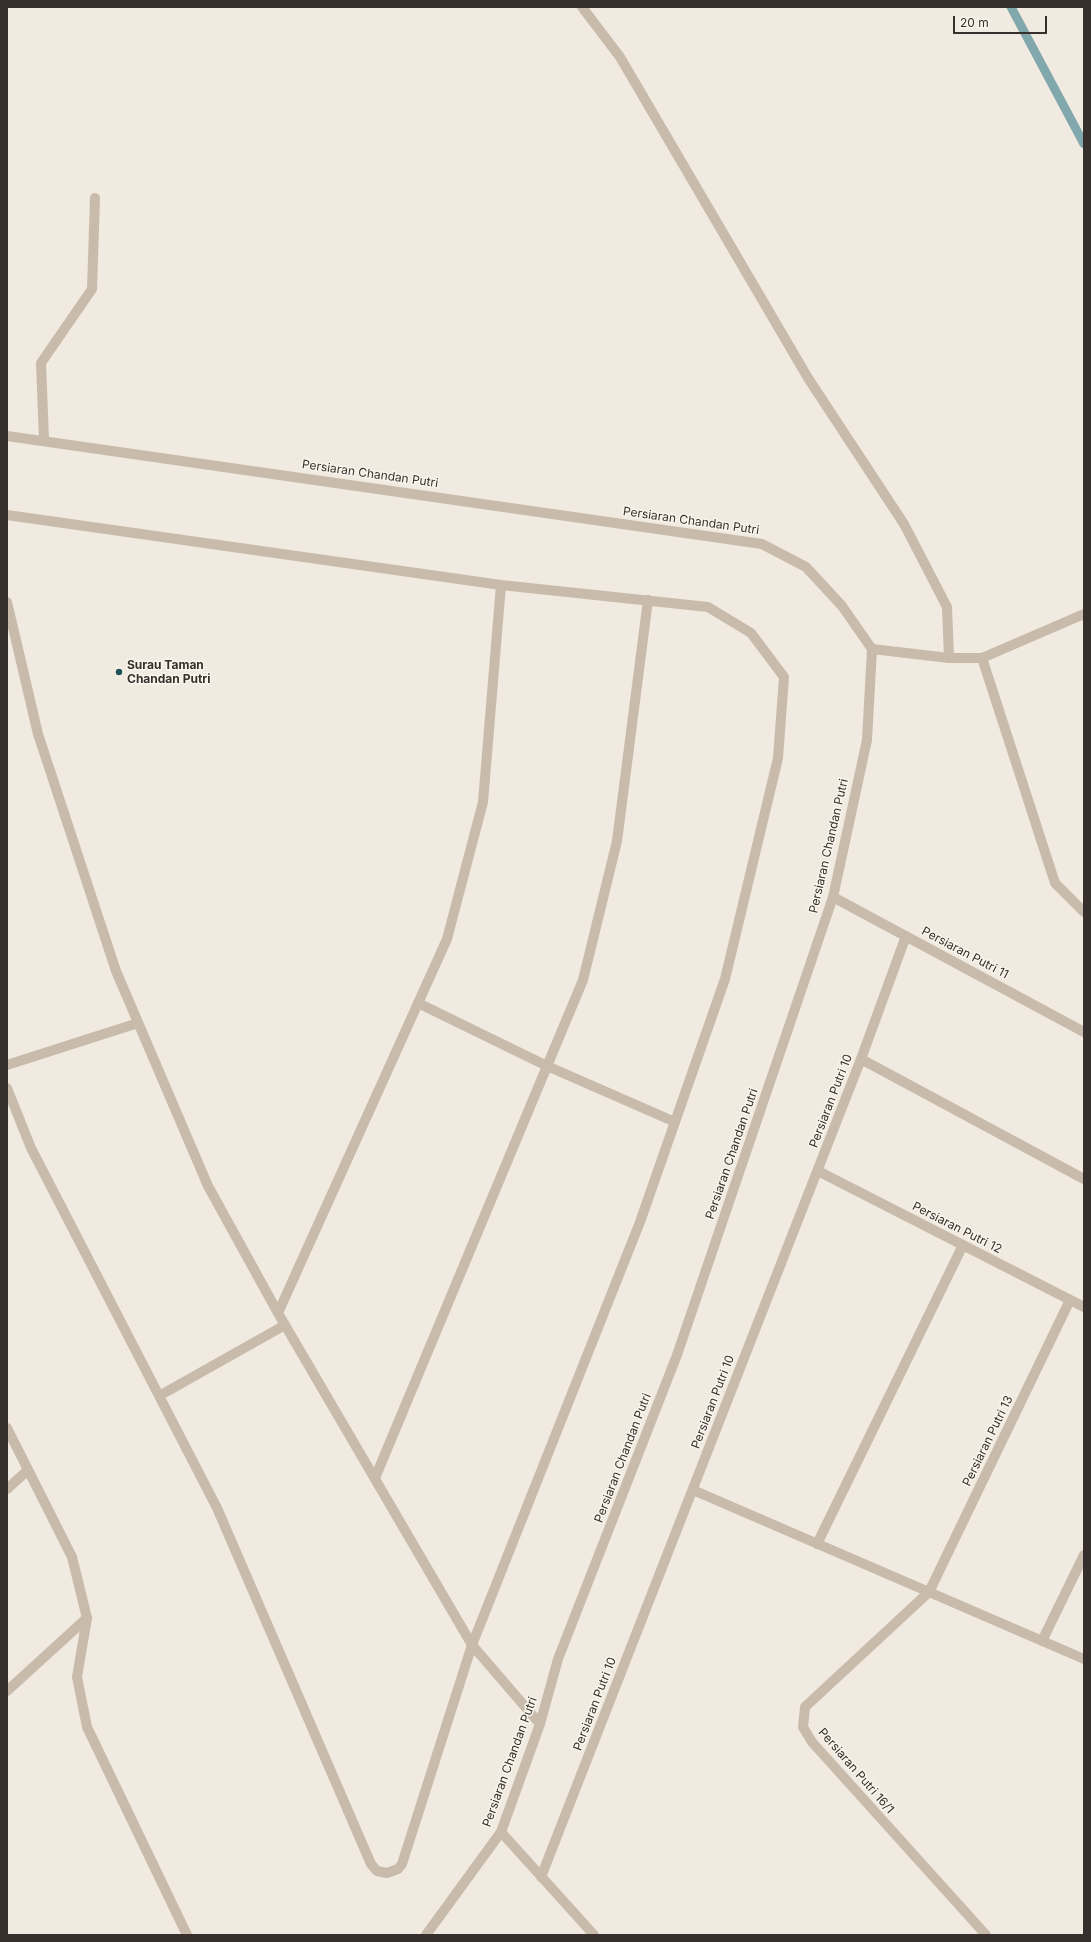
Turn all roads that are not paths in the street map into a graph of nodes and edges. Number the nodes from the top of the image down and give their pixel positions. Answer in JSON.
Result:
{"nodes":[{"id":1,"x":582,"y":7,"type":"edge"},
{"id":2,"x":96,"y":198,"type":"dead end"},
{"id":3,"x":7,"y":436,"type":"edge"},
{"id":4,"x":44,"y":440,"type":"junction"},
{"id":5,"x":7,"y":515,"type":"edge"},
{"id":6,"x":501,"y":585,"type":"junction"},
{"id":7,"x":648,"y":600,"type":"junction"},
{"id":8,"x":7,"y":602,"type":"edge"},
{"id":9,"x":1084,"y":614,"type":"edge"},
{"id":10,"x":872,"y":649,"type":"junction"},
{"id":11,"x":949,"y":658,"type":"junction"},
{"id":12,"x":982,"y":658,"type":"junction"},
{"id":13,"x":834,"y":897,"type":"junction"},
{"id":14,"x":1084,"y":912,"type":"edge"},
{"id":15,"x":906,"y":936,"type":"junction"},
{"id":16,"x":418,"y":1003,"type":"junction"},
{"id":17,"x":138,"y":1023,"type":"junction"},
{"id":18,"x":1084,"y":1032,"type":"edge"},
{"id":19,"x":862,"y":1059,"type":"junction"},
{"id":20,"x":7,"y":1065,"type":"edge"},
{"id":21,"x":547,"y":1066,"type":"junction"},
{"id":22,"x":7,"y":1088,"type":"edge"},
{"id":23,"x":675,"y":1122,"type":"junction"},
{"id":24,"x":818,"y":1171,"type":"junction"},
{"id":25,"x":1084,"y":1179,"type":"edge"},
{"id":26,"x":963,"y":1245,"type":"junction"},
{"id":27,"x":1070,"y":1300,"type":"junction"},
{"id":28,"x":1084,"y":1307,"type":"edge"},
{"id":29,"x":278,"y":1313,"type":"junction"},
{"id":30,"x":285,"y":1325,"type":"junction"},
{"id":31,"x":159,"y":1396,"type":"junction"},
{"id":32,"x":7,"y":1428,"type":"edge"},
{"id":33,"x":28,"y":1470,"type":"junction"},
{"id":34,"x":375,"y":1478,"type":"junction"},
{"id":35,"x":7,"y":1489,"type":"edge"},
{"id":36,"x":693,"y":1490,"type":"junction"},
{"id":37,"x":817,"y":1544,"type":"junction"},
{"id":38,"x":1084,"y":1555,"type":"edge"},
{"id":39,"x":929,"y":1592,"type":"junction"},
{"id":40,"x":87,"y":1618,"type":"junction"},
{"id":41,"x":1042,"y":1641,"type":"junction"},
{"id":42,"x":472,"y":1645,"type":"junction"},
{"id":43,"x":1084,"y":1660,"type":"edge"},
{"id":44,"x":7,"y":1691,"type":"edge"},
{"id":45,"x":540,"y":1724,"type":"junction"},
{"id":46,"x":501,"y":1832,"type":"junction"},
{"id":47,"x":541,"y":1877,"type":"junction"},
{"id":48,"x":187,"y":1935,"type":"edge"},
{"id":49,"x":426,"y":1935,"type":"edge"},
{"id":50,"x":594,"y":1935,"type":"edge"},
{"id":51,"x":986,"y":1935,"type":"edge"}],
"edges":[{"from":1,"to":11,"type":"street"},
{"from":2,"to":4,"type":"street"},
{"from":3,"to":4,"type":"street","name":"Persiaran Chandan Putri"},
{"from":4,"to":10,"type":"street","name":"Persiaran Chandan Putri"},
{"from":5,"to":6,"type":"street"},
{"from":6,"to":7,"type":"street"},
{"from":6,"to":16,"type":"street"},
{"from":7,"to":21,"type":"street"},
{"from":7,"to":23,"type":"street"},
{"from":8,"to":17,"type":"street"},
{"from":9,"to":12,"type":"street"},
{"from":10,"to":11,"type":"street"},
{"from":10,"to":13,"type":"street","name":"Persiaran Chandan Putri"},
{"from":11,"to":12,"type":"street"},
{"from":12,"to":14,"type":"street"},
{"from":13,"to":15,"type":"street","name":"Persiaran Putri 11"},
{"from":13,"to":45,"type":"street","name":"Persiaran Chandan Putri"},
{"from":15,"to":18,"type":"street","name":"Persiaran Putri 11"},
{"from":15,"to":19,"type":"street","name":"Persiaran Putri 10"},
{"from":16,"to":21,"type":"street"},
{"from":16,"to":29,"type":"street"},
{"from":17,"to":20,"type":"street"},
{"from":17,"to":29,"type":"street"},
{"from":19,"to":24,"type":"street","name":"Persiaran Putri 10"},
{"from":19,"to":25,"type":"street"},
{"from":21,"to":23,"type":"street"},
{"from":21,"to":34,"type":"street"},
{"from":22,"to":31,"type":"street"},
{"from":23,"to":42,"type":"street"},
{"from":24,"to":26,"type":"street","name":"Persiaran Putri 12"},
{"from":24,"to":36,"type":"street","name":"Persiaran Putri 10"},
{"from":26,"to":27,"type":"street","name":"Persiaran Putri 12"},
{"from":26,"to":37,"type":"street"},
{"from":27,"to":28,"type":"street","name":"Persiaran Putri 12"},
{"from":27,"to":39,"type":"street","name":"Persiaran Putri 13"},
{"from":29,"to":30,"type":"street"},
{"from":30,"to":31,"type":"street"},
{"from":30,"to":34,"type":"street"},
{"from":31,"to":42,"type":"street"},
{"from":32,"to":33,"type":"street"},
{"from":33,"to":35,"type":"street"},
{"from":33,"to":40,"type":"street"},
{"from":34,"to":42,"type":"street"},
{"from":36,"to":37,"type":"street"},
{"from":36,"to":47,"type":"street","name":"Persiaran Putri 10"},
{"from":37,"to":39,"type":"street"},
{"from":38,"to":41,"type":"street"},
{"from":39,"to":41,"type":"street"},
{"from":39,"to":51,"type":"street","name":"Persiaran Putri 16/1"},
{"from":40,"to":44,"type":"street"},
{"from":40,"to":48,"type":"street"},
{"from":41,"to":43,"type":"street"},
{"from":42,"to":45,"type":"street"},
{"from":45,"to":46,"type":"street","name":"Persiaran Chandan Putri"},
{"from":46,"to":47,"type":"street"},
{"from":46,"to":49,"type":"street","name":"Persiaran Chandan Putri"},
{"from":47,"to":50,"type":"street"}]}
